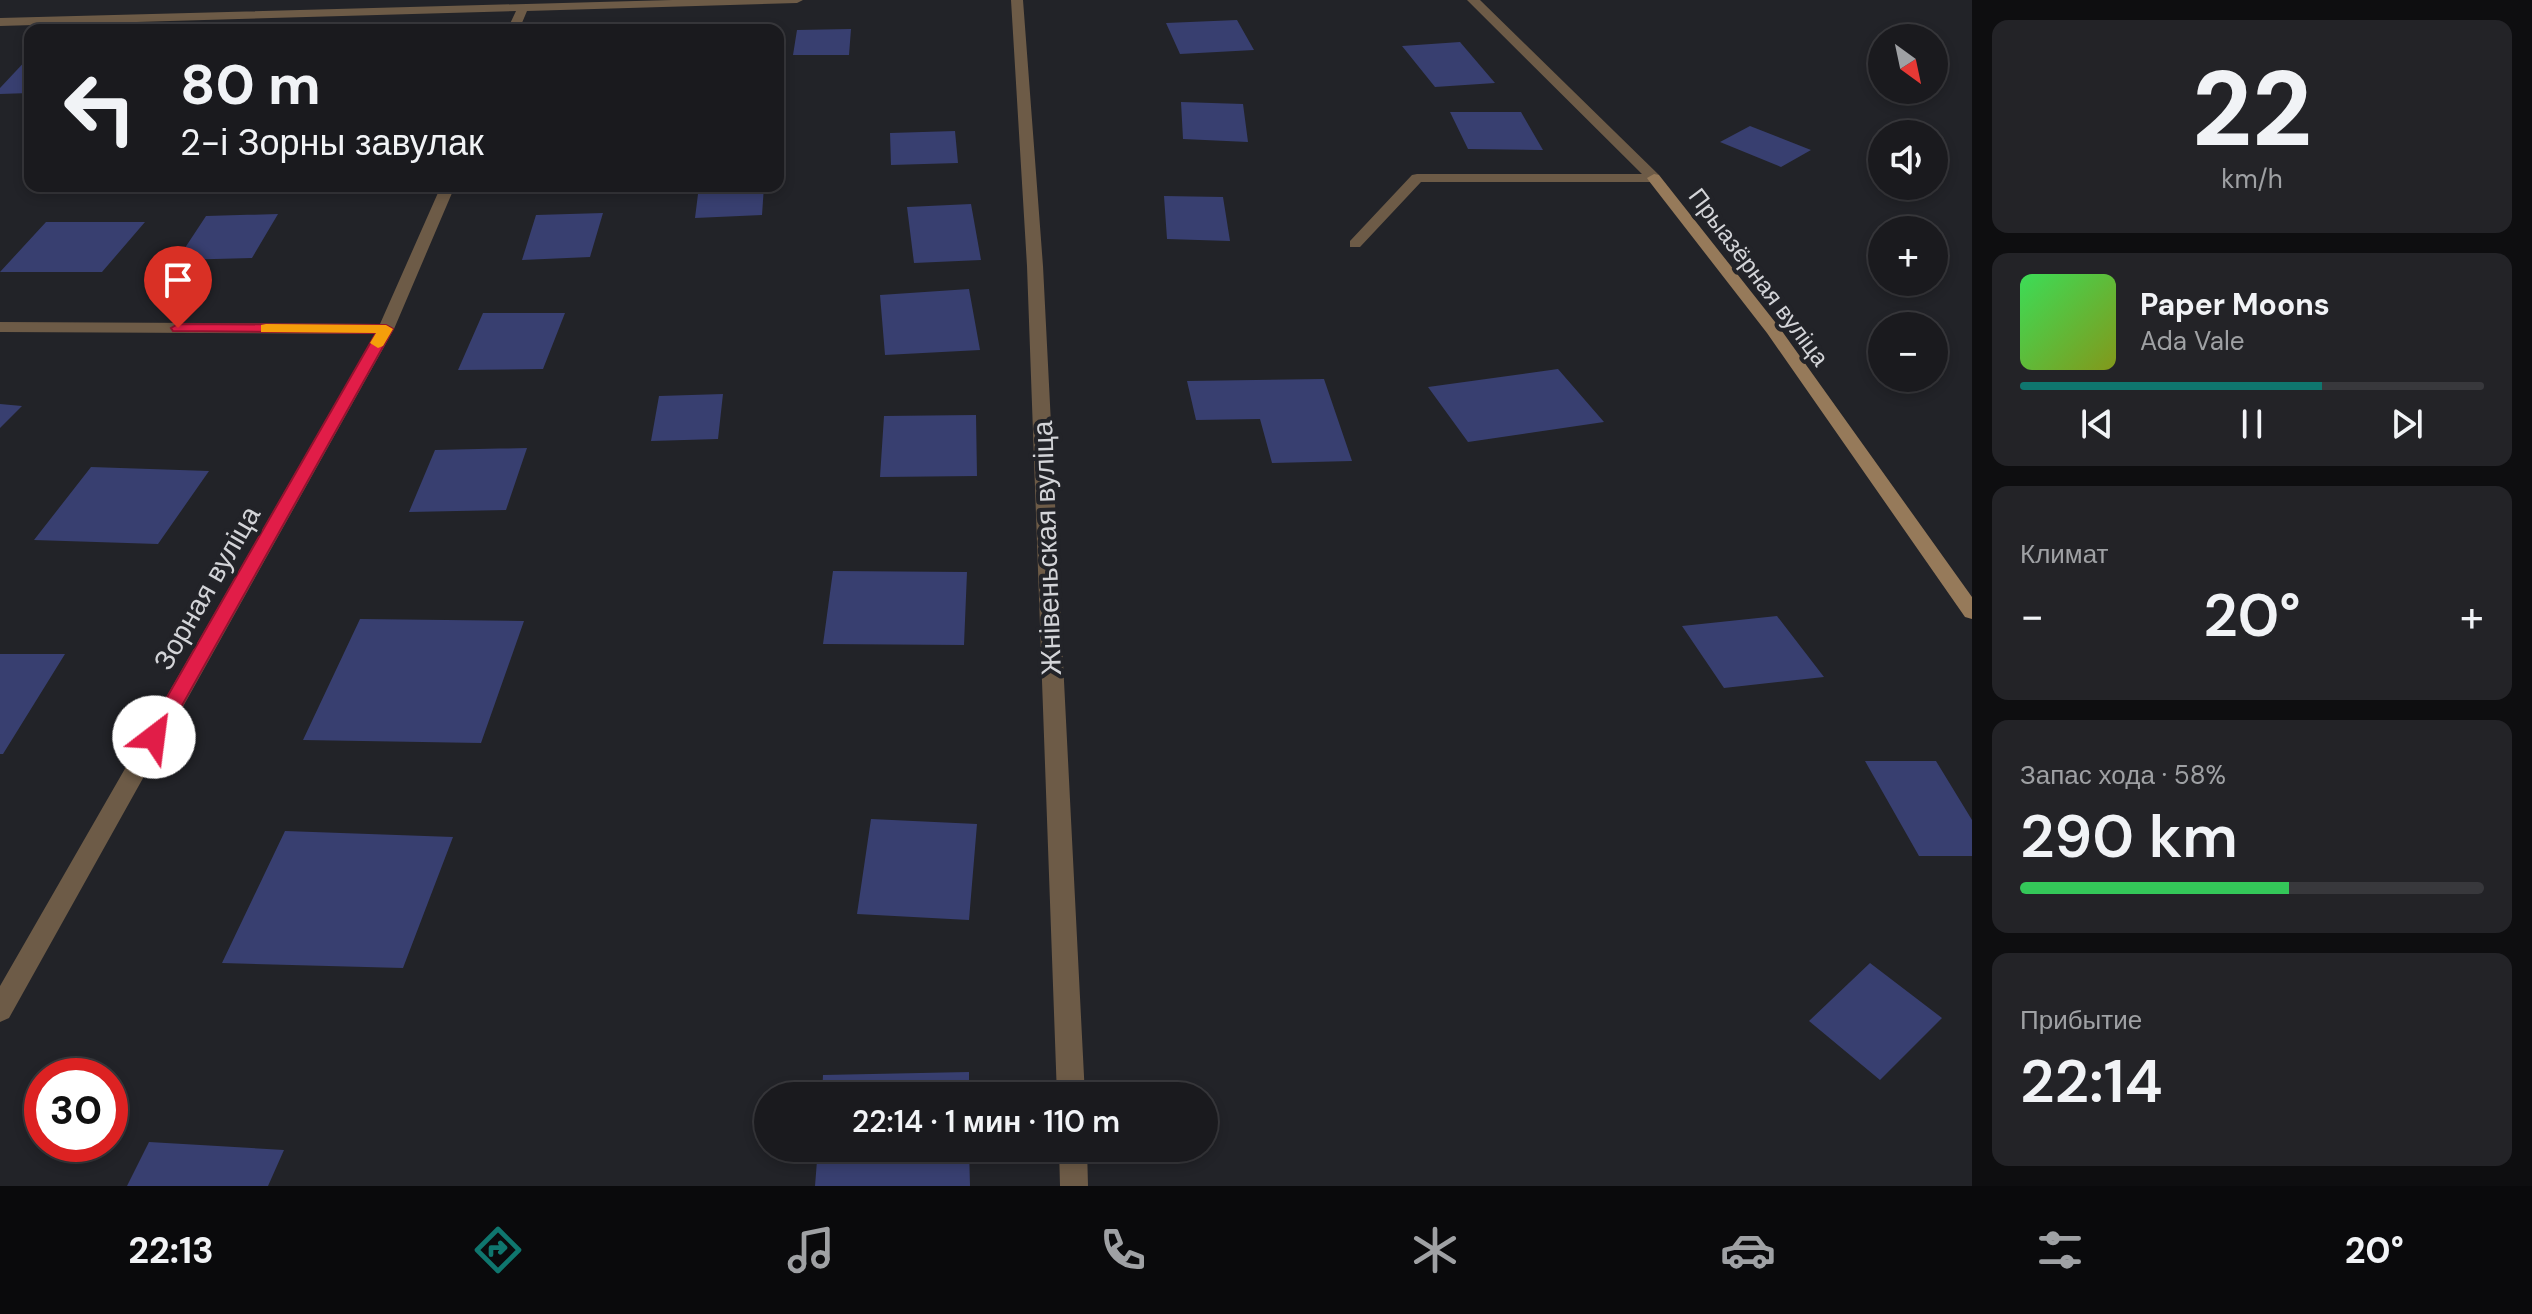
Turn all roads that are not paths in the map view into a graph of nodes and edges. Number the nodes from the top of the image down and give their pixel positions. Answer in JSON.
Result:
{"nodes":[{"id":1,"x":797,"y":0,"type":"edge"},
{"id":2,"x":1017,"y":0,"type":"edge"},
{"id":3,"x":1473,"y":0,"type":"edge"},
{"id":4,"x":523,"y":8,"type":"junction"},
{"id":5,"x":0,"y":22,"type":"edge"},
{"id":6,"x":516,"y":24,"type":"edge"},
{"id":7,"x":1654,"y":178,"type":"junction"},
{"id":8,"x":445,"y":192,"type":"edge"},
{"id":9,"x":1355,"y":244,"type":"dead end"},
{"id":10,"x":0,"y":327,"type":"edge"},
{"id":11,"x":386,"y":329,"type":"junction"},
{"id":12,"x":1972,"y":612,"type":"edge"},
{"id":13,"x":0,"y":1010,"type":"edge"},
{"id":14,"x":1070,"y":1082,"type":"edge"},
{"id":15,"x":1073,"y":1162,"type":"edge"},
{"id":16,"x":1074,"y":1186,"type":"edge"}],
"edges":[{"from":1,"to":4,"type":"street"},
{"from":2,"to":14,"type":"street","name":"Жнівеньская вуліца"},
{"from":3,"to":7,"type":"street","name":"Прыазёрная вуліца"},
{"from":4,"to":5,"type":"street"},
{"from":4,"to":6,"type":"street"},
{"from":7,"to":9,"type":"street"},
{"from":7,"to":12,"type":"street","name":"Прыазёрная вуліца"},
{"from":8,"to":11,"type":"street","name":"Зорная вуліца"},
{"from":10,"to":11,"type":"street"},
{"from":11,"to":13,"type":"street","name":"Зорная вуліца"},
{"from":15,"to":16,"type":"street"}]}
